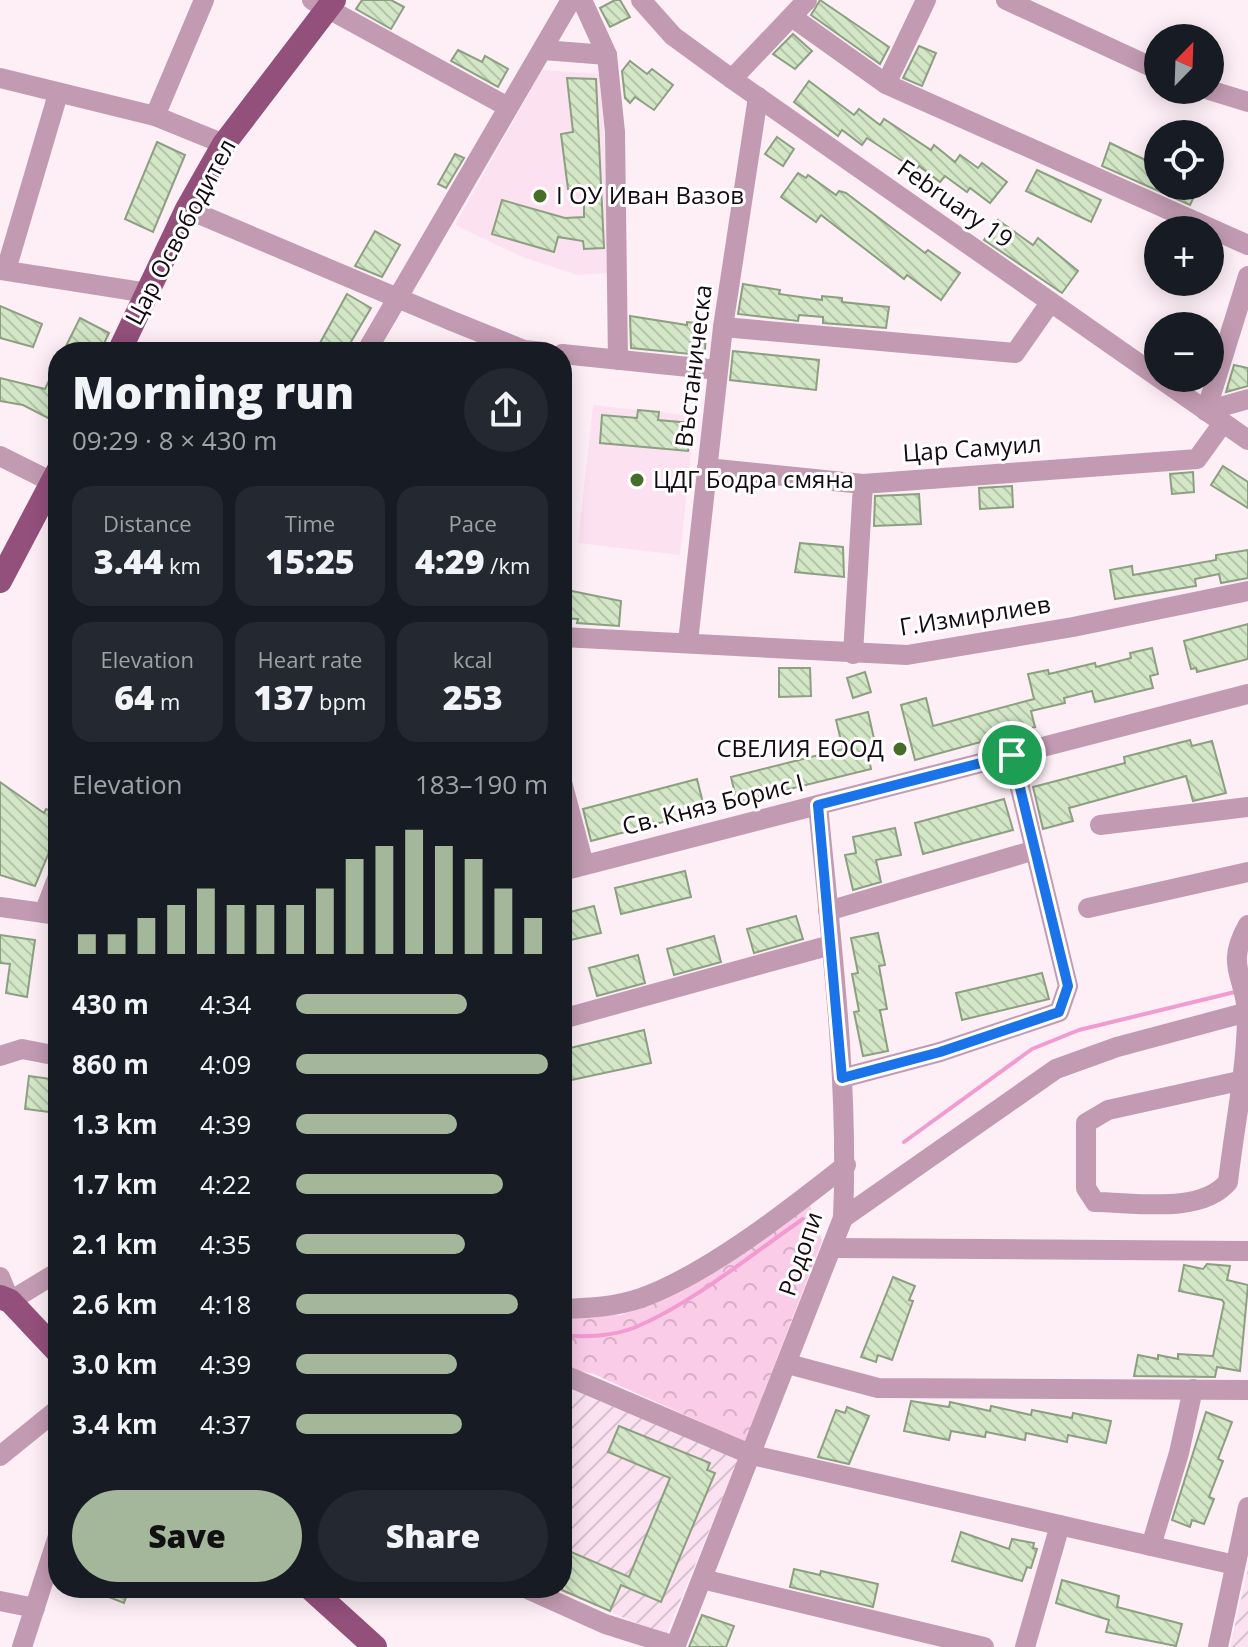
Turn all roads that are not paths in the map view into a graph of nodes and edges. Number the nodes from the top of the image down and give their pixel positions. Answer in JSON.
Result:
{"nodes":[{"id":1,"x":204,"y":0,"type":"edge"},
{"id":2,"x":571,"y":0,"type":"edge"},
{"id":3,"x":582,"y":0,"type":"edge"},
{"id":4,"x":641,"y":0,"type":"edge"},
{"id":5,"x":807,"y":0,"type":"edge"},
{"id":6,"x":926,"y":0,"type":"edge"},
{"id":7,"x":1006,"y":0,"type":"edge"},
{"id":8,"x":325,"y":3,"type":"edge"},
{"id":9,"x":792,"y":17,"type":"junction"},
{"id":10,"x":543,"y":50,"type":"junction"},
{"id":11,"x":607,"y":55,"type":"junction"},
{"id":12,"x":1144,"y":64,"type":"edge"},
{"id":13,"x":0,"y":78,"type":"edge"},
{"id":14,"x":732,"y":79,"type":"junction"},
{"id":15,"x":886,"y":84,"type":"junction"},
{"id":16,"x":58,"y":94,"type":"junction"},
{"id":17,"x":1224,"y":95,"type":"edge"},
{"id":18,"x":758,"y":97,"type":"junction"},
{"id":19,"x":1248,"y":102,"type":"edge"},
{"id":20,"x":508,"y":107,"type":"junction"},
{"id":21,"x":155,"y":116,"type":"junction"},
{"id":22,"x":224,"y":144,"type":"junction"},
{"id":23,"x":187,"y":209,"type":"junction"},
{"id":24,"x":1248,"y":245,"type":"edge"},
{"id":25,"x":3,"y":270,"type":"edge"},
{"id":26,"x":1248,"y":276,"type":"edge"},
{"id":27,"x":148,"y":293,"type":"junction"},
{"id":28,"x":396,"y":298,"type":"junction"},
{"id":29,"x":1050,"y":303,"type":"junction"},
{"id":30,"x":723,"y":327,"type":"junction"},
{"id":31,"x":124,"y":342,"type":"edge"},
{"id":32,"x":372,"y":342,"type":"edge"},
{"id":33,"x":508,"y":342,"type":"edge"},
{"id":34,"x":572,"y":355,"type":"edge"},
{"id":35,"x":618,"y":360,"type":"junction"},
{"id":36,"x":718,"y":370,"type":"junction"},
{"id":37,"x":1248,"y":399,"type":"edge"},
{"id":38,"x":1215,"y":417,"type":"junction"},
{"id":39,"x":1248,"y":440,"type":"edge"},
{"id":40,"x":0,"y":456,"type":"edge"},
{"id":41,"x":707,"y":468,"type":"junction"},
{"id":42,"x":48,"y":474,"type":"edge"},
{"id":43,"x":863,"y":484,"type":"junction"},
{"id":44,"x":48,"y":490,"type":"edge"},
{"id":45,"x":0,"y":581,"type":"edge"},
{"id":46,"x":1248,"y":591,"type":"edge"},
{"id":47,"x":572,"y":637,"type":"edge"},
{"id":48,"x":688,"y":642,"type":"junction"},
{"id":49,"x":853,"y":654,"type":"junction"},
{"id":50,"x":1248,"y":694,"type":"edge"},
{"id":51,"x":1012,"y":755,"type":"junction"},
{"id":52,"x":818,"y":805,"type":"junction"},
{"id":53,"x":1248,"y":807,"type":"edge"},
{"id":54,"x":572,"y":820,"type":"edge"},
{"id":55,"x":1100,"y":825,"type":"dead end"},
{"id":56,"x":1035,"y":850,"type":"junction"},
{"id":57,"x":584,"y":865,"type":"junction"},
{"id":58,"x":572,"y":868,"type":"edge"},
{"id":59,"x":1248,"y":872,"type":"edge"},
{"id":60,"x":0,"y":907,"type":"edge"},
{"id":61,"x":1088,"y":908,"type":"dead end"},
{"id":62,"x":828,"y":911,"type":"junction"},
{"id":63,"x":48,"y":914,"type":"edge"},
{"id":64,"x":1248,"y":925,"type":"edge"},
{"id":65,"x":831,"y":945,"type":"junction"},
{"id":66,"x":1247,"y":1012,"type":"edge"},
{"id":67,"x":572,"y":1016,"type":"edge"},
{"id":68,"x":48,"y":1054,"type":"edge"},
{"id":69,"x":0,"y":1056,"type":"edge"},
{"id":70,"x":842,"y":1078,"type":"junction"},
{"id":71,"x":1239,"y":1081,"type":"junction"},
{"id":72,"x":846,"y":1165,"type":"junction"},
{"id":73,"x":843,"y":1218,"type":"junction"},
{"id":74,"x":834,"y":1248,"type":"junction"},
{"id":75,"x":1248,"y":1251,"type":"edge"},
{"id":76,"x":0,"y":1277,"type":"edge"},
{"id":77,"x":48,"y":1277,"type":"edge"},
{"id":78,"x":5,"y":1299,"type":"edge"},
{"id":79,"x":572,"y":1308,"type":"edge"},
{"id":80,"x":48,"y":1342,"type":"edge"},
{"id":81,"x":788,"y":1364,"type":"junction"},
{"id":82,"x":572,"y":1378,"type":"edge"},
{"id":83,"x":1193,"y":1389,"type":"junction"},
{"id":84,"x":1248,"y":1390,"type":"edge"},
{"id":85,"x":48,"y":1417,"type":"edge"},
{"id":86,"x":752,"y":1455,"type":"junction"},
{"id":87,"x":0,"y":1456,"type":"edge"},
{"id":88,"x":1248,"y":1507,"type":"edge"},
{"id":89,"x":1060,"y":1525,"type":"junction"},
{"id":90,"x":1151,"y":1546,"type":"junction"},
{"id":91,"x":1235,"y":1565,"type":"junction"},
{"id":92,"x":48,"y":1567,"type":"edge"},
{"id":93,"x":702,"y":1579,"type":"junction"},
{"id":94,"x":321,"y":1598,"type":"edge"},
{"id":95,"x":547,"y":1598,"type":"edge"},
{"id":96,"x":0,"y":1601,"type":"edge"},
{"id":97,"x":35,"y":1608,"type":"junction"},
{"id":98,"x":22,"y":1647,"type":"edge"},
{"id":99,"x":375,"y":1647,"type":"edge"},
{"id":100,"x":675,"y":1647,"type":"edge"},
{"id":101,"x":984,"y":1647,"type":"edge"},
{"id":102,"x":1025,"y":1647,"type":"edge"},
{"id":103,"x":1218,"y":1647,"type":"edge"}],
"edges":[{"from":1,"to":21,"type":"street"},
{"from":2,"to":10,"type":"street"},
{"from":3,"to":11,"type":"street"},
{"from":4,"to":14,"type":"street","name":"February 19"},
{"from":5,"to":9,"type":"street"},
{"from":6,"to":15,"type":"street"},
{"from":7,"to":12,"type":"street"},
{"from":8,"to":20,"type":"street"},
{"from":8,"to":22,"type":"main road","name":"Цар Освободител"},
{"from":9,"to":14,"type":"street"},
{"from":9,"to":15,"type":"street"},
{"from":10,"to":11,"type":"street"},
{"from":10,"to":20,"type":"street"},
{"from":11,"to":35,"type":"street"},
{"from":13,"to":16,"type":"street"},
{"from":14,"to":18,"type":"street","name":"February 19"},
{"from":15,"to":24,"type":"street"},
{"from":16,"to":21,"type":"street"},
{"from":16,"to":25,"type":"street"},
{"from":17,"to":19,"type":"street"},
{"from":18,"to":29,"type":"street","name":"February 19"},
{"from":18,"to":30,"type":"street","name":"Въстаническа"},
{"from":20,"to":28,"type":"street"},
{"from":21,"to":22,"type":"street"},
{"from":22,"to":23,"type":"main road","name":"Цар Освободител"},
{"from":23,"to":27,"type":"main road","name":"Цар Освободител"},
{"from":23,"to":28,"type":"street"},
{"from":25,"to":27,"type":"street"},
{"from":26,"to":38,"type":"street","name":"Цар Самуил"},
{"from":27,"to":31,"type":"main road","name":"Цар Освободител"},
{"from":28,"to":32,"type":"street"},
{"from":28,"to":33,"type":"street"},
{"from":29,"to":30,"type":"street"},
{"from":29,"to":38,"type":"street","name":"February 19"},
{"from":30,"to":36,"type":"street","name":"Въстаническа"},
{"from":34,"to":35,"type":"street"},
{"from":35,"to":36,"type":"street"},
{"from":36,"to":41,"type":"street","name":"Въстаническа"},
{"from":37,"to":38,"type":"street"},
{"from":38,"to":39,"type":"street","name":"February 19"},
{"from":38,"to":43,"type":"street","name":"Цар Самуил"},
{"from":40,"to":42,"type":"street"},
{"from":41,"to":43,"type":"street","name":"Цар Самуил"},
{"from":41,"to":48,"type":"street","name":"Въстаническа"},
{"from":43,"to":49,"type":"street"},
{"from":44,"to":45,"type":"main road"},
{"from":46,"to":49,"type":"street","name":"Г.Измирлиев"},
{"from":47,"to":48,"type":"street","name":"Г.Измирлиев"},
{"from":48,"to":49,"type":"street","name":"Г.Измирлиев"},
{"from":50,"to":51,"type":"street","name":"Св. Княз Борис I"},
{"from":51,"to":52,"type":"street","name":"Св. Княз Борис I"},
{"from":51,"to":56,"type":"street"},
{"from":52,"to":57,"type":"street","name":"Св. Княз Борис I"},
{"from":52,"to":62,"type":"street","name":"Родопи"},
{"from":53,"to":55,"type":"street"},
{"from":54,"to":57,"type":"street"},
{"from":56,"to":62,"type":"street"},
{"from":56,"to":70,"type":"street"},
{"from":57,"to":58,"type":"street","name":"Св. Княз Борис I"},
{"from":59,"to":61,"type":"street"},
{"from":60,"to":63,"type":"street"},
{"from":62,"to":65,"type":"street","name":"Родопи"},
{"from":64,"to":66,"type":"street"},
{"from":65,"to":67,"type":"street"},
{"from":65,"to":70,"type":"street","name":"Родопи"},
{"from":66,"to":71,"type":"street"},
{"from":66,"to":73,"type":"street"},
{"from":68,"to":69,"type":"street"},
{"from":70,"to":72,"type":"street","name":"Родопи"},
{"from":71,"to":71,"type":"street"},
{"from":72,"to":73,"type":"street","name":"Родопи"},
{"from":72,"to":79,"type":"street"},
{"from":73,"to":74,"type":"street","name":"Родопи"},
{"from":74,"to":75,"type":"street"},
{"from":74,"to":81,"type":"street","name":"Родопи"},
{"from":76,"to":78,"type":"street"},
{"from":77,"to":78,"type":"street"},
{"from":78,"to":80,"type":"main road"},
{"from":81,"to":83,"type":"street"},
{"from":81,"to":86,"type":"street","name":"Родопи"},
{"from":82,"to":86,"type":"street"},
{"from":83,"to":84,"type":"street"},
{"from":83,"to":90,"type":"street"},
{"from":85,"to":87,"type":"street"},
{"from":86,"to":89,"type":"street"},
{"from":86,"to":93,"type":"street","name":"Родопи"},
{"from":88,"to":91,"type":"street"},
{"from":89,"to":90,"type":"street"},
{"from":89,"to":102,"type":"street"},
{"from":90,"to":91,"type":"street"},
{"from":91,"to":103,"type":"street"},
{"from":92,"to":97,"type":"street"},
{"from":93,"to":100,"type":"street","name":"Родопи"},
{"from":93,"to":101,"type":"street"},
{"from":94,"to":99,"type":"main road"},
{"from":95,"to":100,"type":"street"},
{"from":96,"to":97,"type":"street"},
{"from":97,"to":98,"type":"street"}]}
